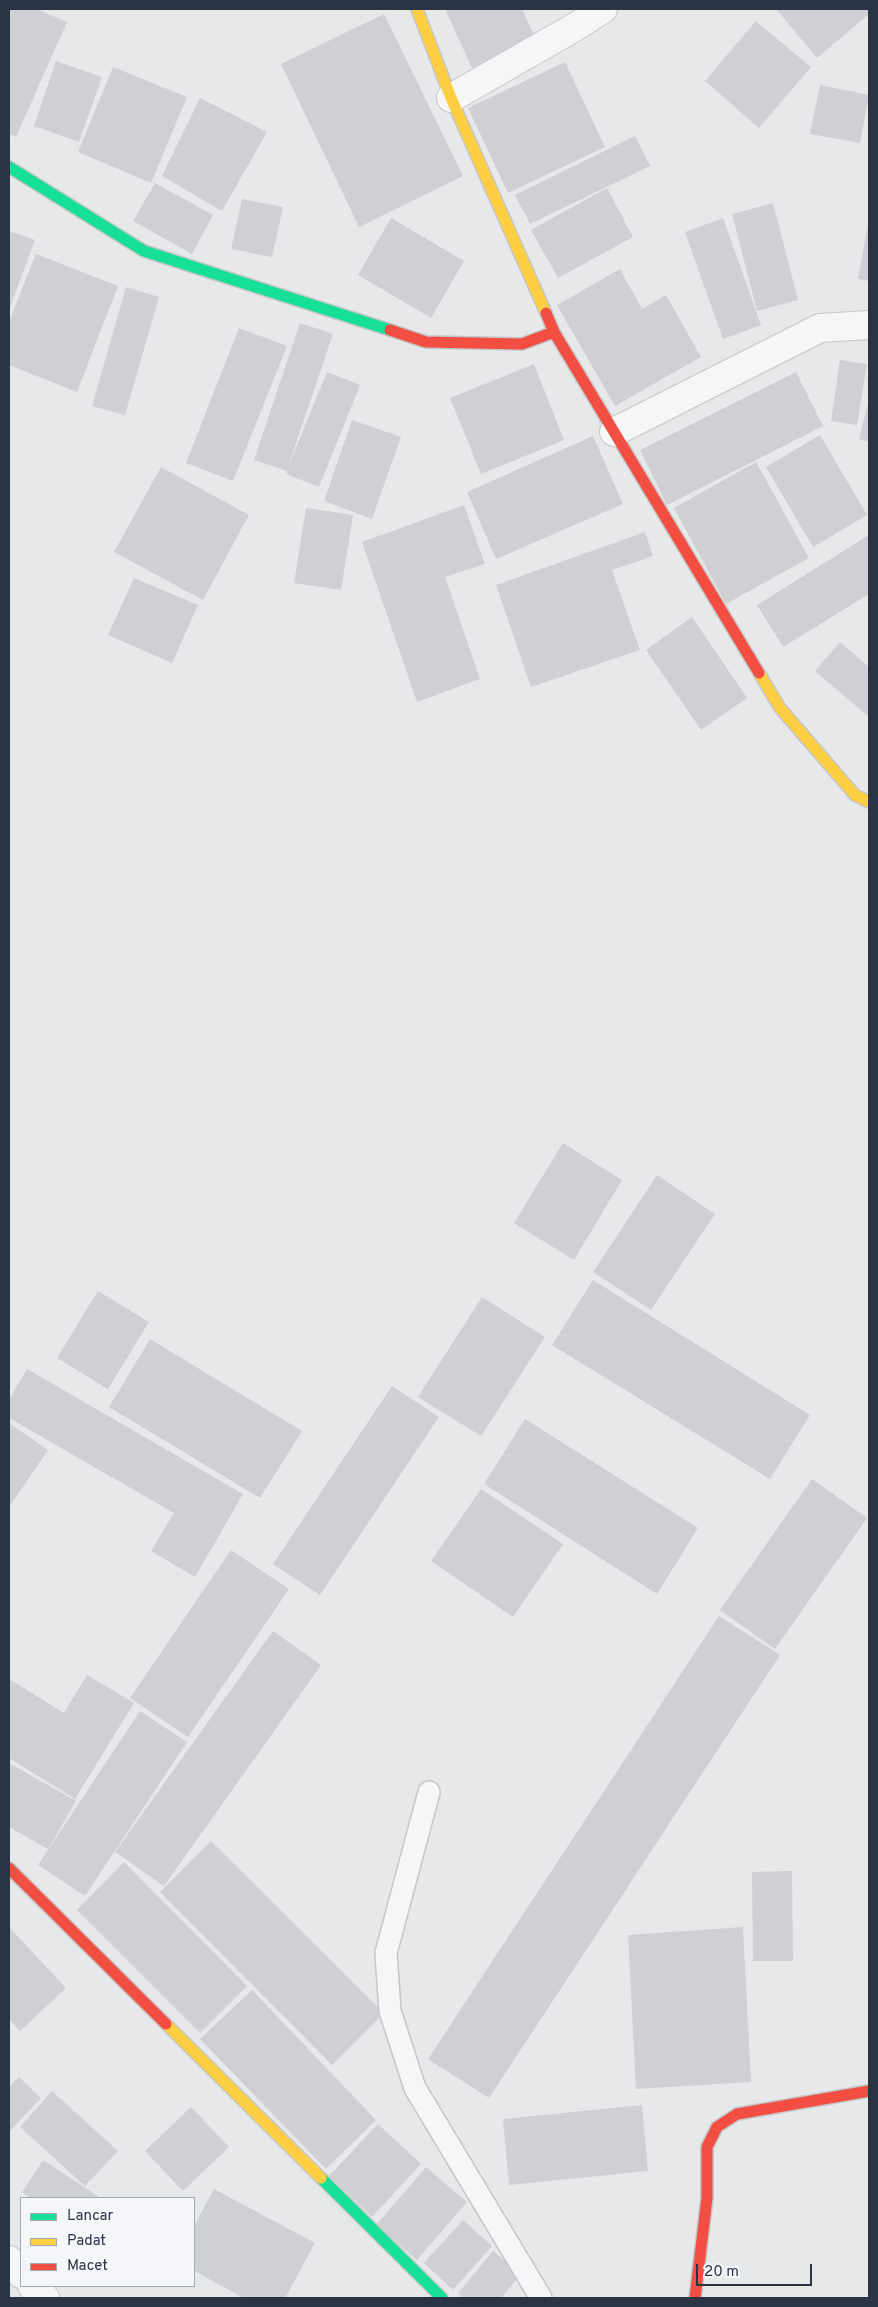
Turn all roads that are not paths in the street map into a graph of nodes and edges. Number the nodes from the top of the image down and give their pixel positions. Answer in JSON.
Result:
{"nodes":[{"id":1,"x":417,"y":9,"type":"edge"},
{"id":2,"x":603,"y":9,"type":"edge"},
{"id":3,"x":451,"y":98,"type":"junction"},
{"id":4,"x":9,"y":167,"type":"edge"},
{"id":5,"x":869,"y":324,"type":"edge"},
{"id":6,"x":554,"y":332,"type":"junction"},
{"id":7,"x":614,"y":432,"type":"junction"},
{"id":8,"x":869,"y":802,"type":"edge"},
{"id":9,"x":429,"y":1792,"type":"dead end"},
{"id":10,"x":9,"y":1868,"type":"edge"},
{"id":11,"x":869,"y":2091,"type":"edge"},
{"id":12,"x":9,"y":2260,"type":"edge"},
{"id":13,"x":20,"y":2273,"type":"edge"},
{"id":14,"x":33,"y":2287,"type":"edge"},
{"id":15,"x":45,"y":2298,"type":"edge"},
{"id":16,"x":442,"y":2298,"type":"edge"},
{"id":17,"x":541,"y":2298,"type":"edge"},
{"id":18,"x":695,"y":2298,"type":"edge"}],
"edges":[{"from":1,"to":3,"type":"street"},
{"from":2,"to":3,"type":"street"},
{"from":3,"to":6,"type":"street"},
{"from":4,"to":6,"type":"street"},
{"from":5,"to":7,"type":"street"},
{"from":6,"to":7,"type":"street"},
{"from":7,"to":8,"type":"street"},
{"from":9,"to":17,"type":"lane"},
{"from":10,"to":16,"type":"street"},
{"from":11,"to":18,"type":"street"},
{"from":12,"to":13,"type":"street"},
{"from":14,"to":15,"type":"street"}]}
